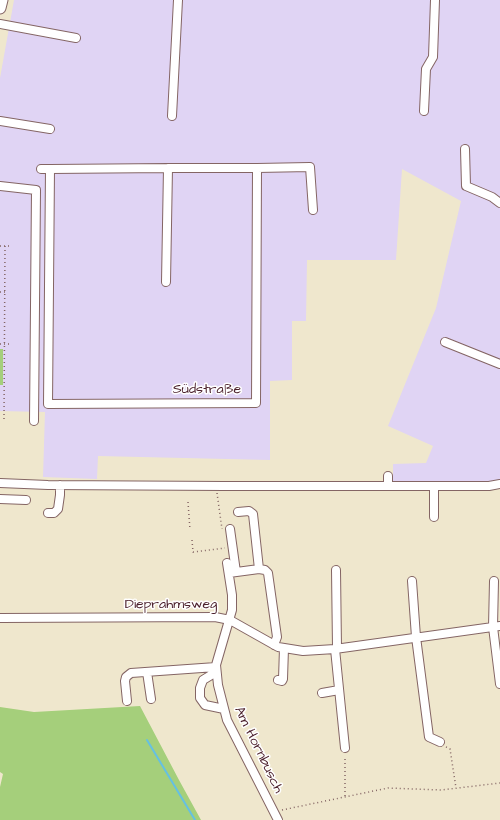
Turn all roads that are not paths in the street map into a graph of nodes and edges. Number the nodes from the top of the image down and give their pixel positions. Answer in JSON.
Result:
{"nodes":[{"id":1,"x":2,"y":0,"type":"edge"},
{"id":2,"x":178,"y":0,"type":"edge"},
{"id":3,"x":435,"y":0,"type":"edge"},
{"id":4,"x":0,"y":8,"type":"edge"},
{"id":5,"x":0,"y":24,"type":"edge"},
{"id":6,"x":76,"y":38,"type":"dead end"},
{"id":7,"x":424,"y":111,"type":"dead end"},
{"id":8,"x":172,"y":116,"type":"dead end"},
{"id":9,"x":0,"y":121,"type":"edge"},
{"id":10,"x":50,"y":129,"type":"dead end"},
{"id":11,"x":465,"y":149,"type":"dead end"},
{"id":12,"x":168,"y":168,"type":"junction"},
{"id":13,"x":257,"y":168,"type":"junction"},
{"id":14,"x":41,"y":169,"type":"dead end"},
{"id":15,"x":50,"y":169,"type":"junction"},
{"id":16,"x":0,"y":186,"type":"edge"},
{"id":17,"x":500,"y":203,"type":"edge"},
{"id":18,"x":313,"y":210,"type":"dead end"},
{"id":19,"x":166,"y":282,"type":"dead end"},
{"id":20,"x":445,"y":342,"type":"dead end"},
{"id":21,"x":500,"y":364,"type":"edge"},
{"id":22,"x":34,"y":421,"type":"dead end"},
{"id":23,"x":388,"y":476,"type":"dead end"},
{"id":24,"x":0,"y":483,"type":"edge"},
{"id":25,"x":500,"y":484,"type":"edge"},
{"id":26,"x":60,"y":485,"type":"junction"},
{"id":27,"x":388,"y":486,"type":"junction"},
{"id":28,"x":434,"y":486,"type":"junction"},
{"id":29,"x":0,"y":499,"type":"edge"},
{"id":30,"x":26,"y":500,"type":"dead end"},
{"id":31,"x":238,"y":512,"type":"dead end"},
{"id":32,"x":48,"y":513,"type":"dead end"},
{"id":33,"x":434,"y":517,"type":"dead end"},
{"id":34,"x":226,"y":531,"type":"road end"},
{"id":35,"x":227,"y":563,"type":"dead end"},
{"id":36,"x":259,"y":569,"type":"junction"},
{"id":37,"x":336,"y":570,"type":"dead end"},
{"id":38,"x":232,"y":572,"type":"junction"},
{"id":39,"x":412,"y":580,"type":"dead end"},
{"id":40,"x":494,"y":581,"type":"dead end"},
{"id":41,"x":0,"y":618,"type":"edge"},
{"id":42,"x":230,"y":620,"type":"junction"},
{"id":43,"x":496,"y":626,"type":"edge"},
{"id":44,"x":416,"y":637,"type":"junction"},
{"id":45,"x":274,"y":645,"type":"junction"},
{"id":46,"x":284,"y":648,"type":"junction"},
{"id":47,"x":336,"y":649,"type":"junction"},
{"id":48,"x":216,"y":669,"type":"junction"},
{"id":49,"x":147,"y":672,"type":"junction"},
{"id":50,"x":278,"y":680,"type":"dead end"},
{"id":51,"x":500,"y":684,"type":"edge"},
{"id":52,"x":339,"y":690,"type":"junction"},
{"id":53,"x":322,"y":693,"type":"dead end"},
{"id":54,"x":150,"y":699,"type":"dead end"},
{"id":55,"x":127,"y":701,"type":"dead end"},
{"id":56,"x":224,"y":710,"type":"junction"},
{"id":57,"x":440,"y":742,"type":"road end"},
{"id":58,"x":345,"y":748,"type":"road end"},
{"id":59,"x":278,"y":820,"type":"edge"}],
"edges":[{"from":1,"to":4,"type":"main road"},
{"from":2,"to":8,"type":"street"},
{"from":3,"to":7,"type":"street"},
{"from":5,"to":6,"type":"street"},
{"from":9,"to":10,"type":"street"},
{"from":11,"to":17,"type":"street"},
{"from":12,"to":13,"type":"street"},
{"from":12,"to":15,"type":"street"},
{"from":12,"to":19,"type":"street"},
{"from":13,"to":15,"type":"street","name":"Südstraße"},
{"from":13,"to":18,"type":"street"},
{"from":14,"to":15,"type":"street"},
{"from":16,"to":22,"type":"street"},
{"from":20,"to":21,"type":"street"},
{"from":23,"to":27,"type":"street"},
{"from":24,"to":26,"type":"street"},
{"from":25,"to":28,"type":"street"},
{"from":26,"to":27,"type":"street"},
{"from":26,"to":32,"type":"street"},
{"from":27,"to":28,"type":"street"},
{"from":28,"to":33,"type":"street"},
{"from":29,"to":30,"type":"street"},
{"from":31,"to":36,"type":"street"},
{"from":34,"to":38,"type":"street"},
{"from":35,"to":38,"type":"street"},
{"from":36,"to":38,"type":"street"},
{"from":36,"to":45,"type":"street"},
{"from":37,"to":47,"type":"street"},
{"from":38,"to":42,"type":"street","name":"Am Hornbusch"},
{"from":39,"to":44,"type":"street"},
{"from":40,"to":43,"type":"street"},
{"from":41,"to":42,"type":"street","name":"Dieprahmsweg"},
{"from":42,"to":45,"type":"street","name":"Dieprahmsweg"},
{"from":42,"to":48,"type":"street","name":"Am Hornbusch"},
{"from":43,"to":44,"type":"street","name":"Dieprahmsweg"},
{"from":43,"to":51,"type":"street"},
{"from":44,"to":47,"type":"street","name":"Dieprahmsweg"},
{"from":44,"to":57,"type":"street"},
{"from":45,"to":46,"type":"street","name":"Dieprahmsweg"},
{"from":46,"to":47,"type":"street","name":"Dieprahmsweg"},
{"from":46,"to":50,"type":"street"},
{"from":47,"to":52,"type":"street"},
{"from":48,"to":49,"type":"street"},
{"from":48,"to":56,"type":"street","name":"Am Hornbusch"},
{"from":48,"to":56,"type":"street"},
{"from":49,"to":54,"type":"street"},
{"from":49,"to":55,"type":"street"},
{"from":52,"to":53,"type":"street"},
{"from":52,"to":58,"type":"street"},
{"from":56,"to":59,"type":"street","name":"Am Hornbusch"}]}
